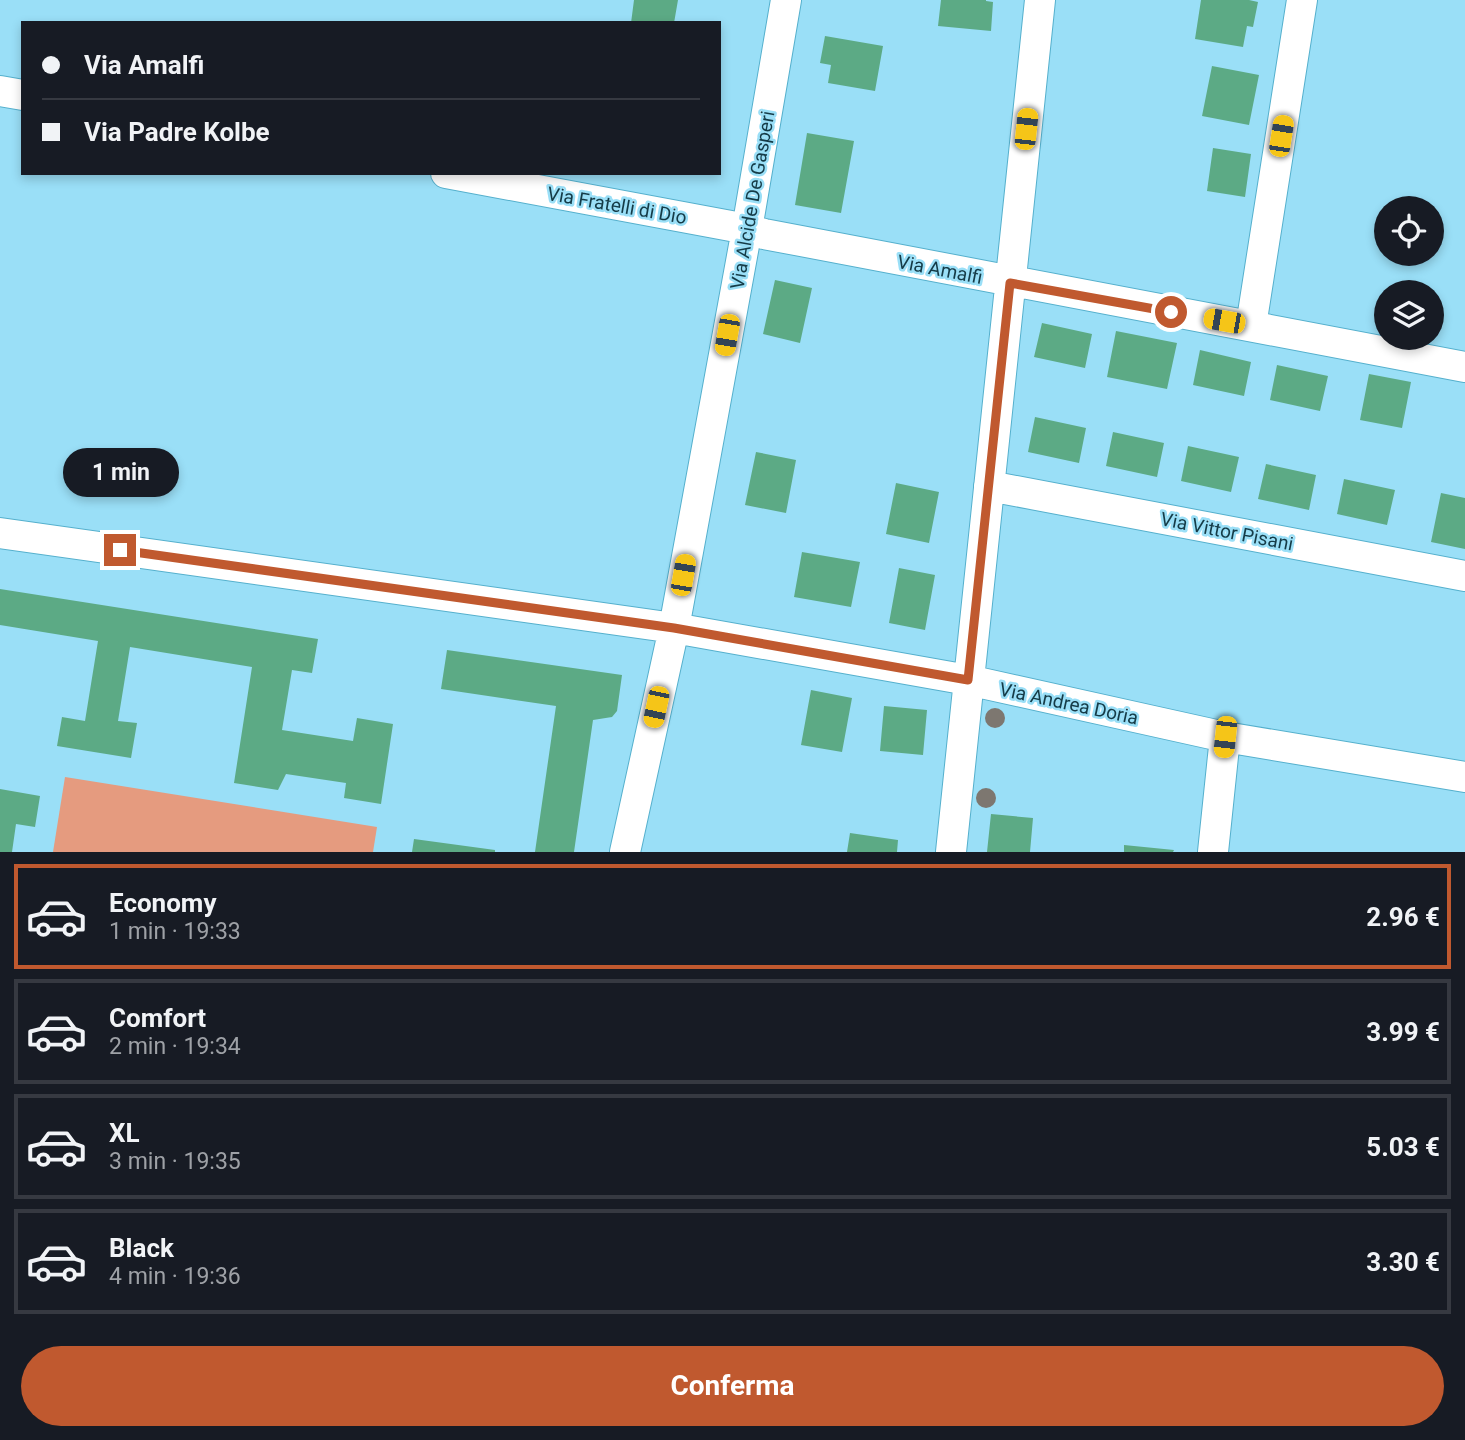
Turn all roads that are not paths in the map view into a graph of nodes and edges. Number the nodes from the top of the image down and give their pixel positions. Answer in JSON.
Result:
{"nodes":[{"id":1,"x":786,"y":0,"type":"edge"},
{"id":2,"x":1040,"y":0,"type":"edge"},
{"id":3,"x":1302,"y":0,"type":"edge"},
{"id":4,"x":0,"y":91,"type":"edge"},
{"id":5,"x":21,"y":95,"type":"edge"},
{"id":6,"x":457,"y":175,"type":"edge"},
{"id":7,"x":747,"y":229,"type":"junction"},
{"id":8,"x":1010,"y":283,"type":"junction"},
{"id":9,"x":1251,"y":326,"type":"junction"},
{"id":10,"x":1465,"y":368,"type":"edge"},
{"id":11,"x":989,"y":486,"type":"junction"},
{"id":12,"x":0,"y":533,"type":"edge"},
{"id":13,"x":1465,"y":576,"type":"edge"},
{"id":14,"x":674,"y":628,"type":"junction"},
{"id":15,"x":968,"y":680,"type":"junction"},
{"id":16,"x":1225,"y":737,"type":"junction"},
{"id":17,"x":1465,"y":777,"type":"edge"},
{"id":18,"x":625,"y":852,"type":"edge"},
{"id":19,"x":951,"y":852,"type":"edge"},
{"id":20,"x":1213,"y":852,"type":"edge"}],
"edges":[{"from":1,"to":7,"type":"street","name":"Via Alcide De Gasperi"},
{"from":2,"to":8,"type":"street"},
{"from":3,"to":9,"type":"street"},
{"from":4,"to":5,"type":"street"},
{"from":6,"to":7,"type":"street","name":"Via Fratelli di Dio"},
{"from":7,"to":8,"type":"street","name":"Via Amalfi"},
{"from":7,"to":14,"type":"street","name":"Via Alcide De Gasperi"},
{"from":8,"to":9,"type":"street","name":"Via Amalfi"},
{"from":8,"to":11,"type":"street"},
{"from":9,"to":10,"type":"street","name":"Via Amalfi"},
{"from":11,"to":13,"type":"street","name":"Via Vittor Pisani"},
{"from":11,"to":15,"type":"street"},
{"from":12,"to":14,"type":"street","name":"Via Andrea Doria"},
{"from":14,"to":15,"type":"street","name":"Via Andrea Doria"},
{"from":14,"to":18,"type":"street","name":"Via Alcide De Gasperi"},
{"from":15,"to":16,"type":"street","name":"Via Andrea Doria"},
{"from":15,"to":19,"type":"street"},
{"from":16,"to":17,"type":"street","name":"Via Andrea Doria"},
{"from":16,"to":20,"type":"street"}]}
